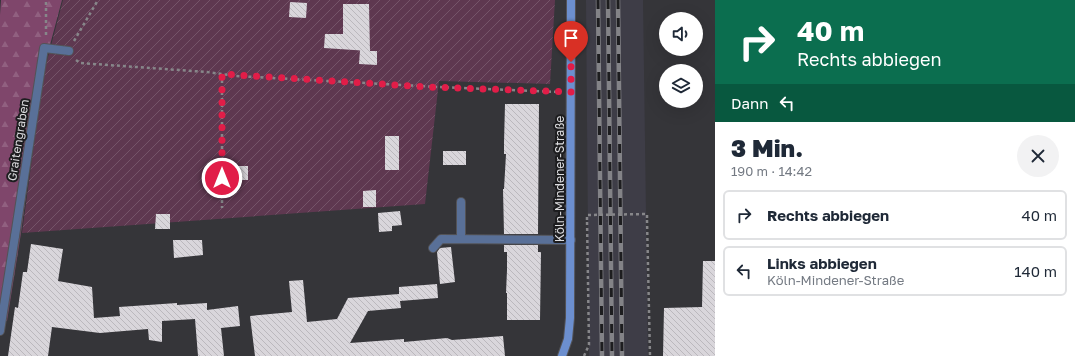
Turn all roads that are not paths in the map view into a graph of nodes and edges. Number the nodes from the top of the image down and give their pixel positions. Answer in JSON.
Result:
{"nodes":[{"id":1,"x":570,"y":0,"type":"edge"},
{"id":2,"x":69,"y":51,"type":"road end"},
{"id":3,"x":461,"y":202,"type":"dead end"},
{"id":4,"x":461,"y":239,"type":"junction"},
{"id":5,"x":571,"y":240,"type":"junction"},
{"id":6,"x":433,"y":248,"type":"dead end"},
{"id":7,"x":0,"y":331,"type":"edge"},
{"id":8,"x":562,"y":356,"type":"edge"}],
"edges":[{"from":1,"to":5,"type":"street","name":"Köln-Mindener-Straße"},
{"from":2,"to":7,"type":"street","name":"Graitengraben"},
{"from":3,"to":4,"type":"street"},
{"from":4,"to":5,"type":"street"},
{"from":4,"to":6,"type":"street"},
{"from":5,"to":8,"type":"street","name":"Köln-Mindener-Straße"}]}
